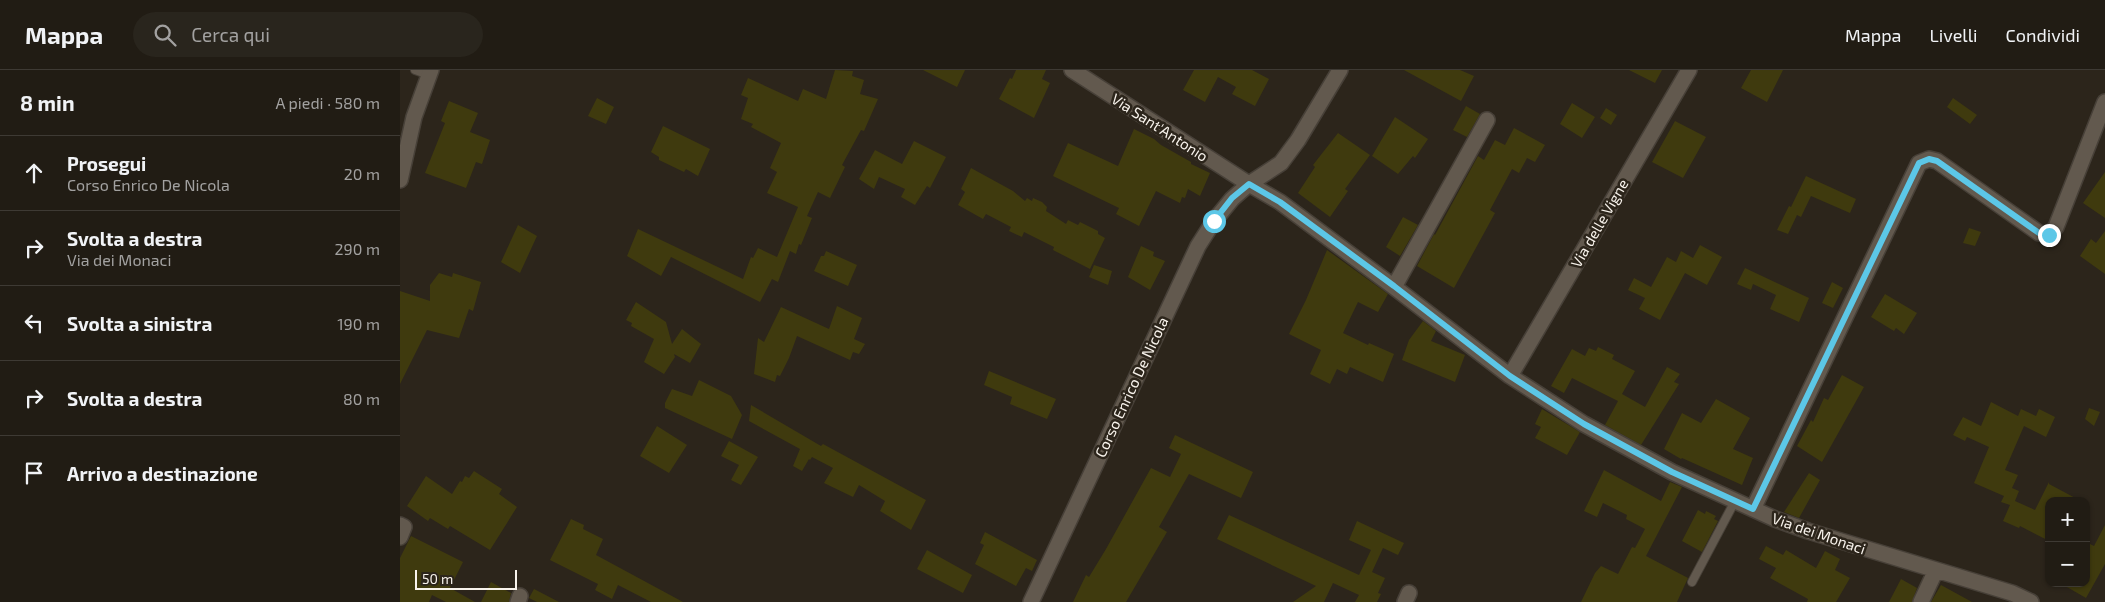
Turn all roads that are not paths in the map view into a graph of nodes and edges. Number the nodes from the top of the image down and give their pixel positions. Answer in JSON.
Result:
{"nodes":[{"id":1,"x":1072,"y":70,"type":"edge"},
{"id":2,"x":1340,"y":70,"type":"edge"},
{"id":3,"x":1689,"y":70,"type":"edge"},
{"id":4,"x":425,"y":72,"type":"edge"},
{"id":5,"x":2105,"y":102,"type":"edge"},
{"id":6,"x":1487,"y":120,"type":"dead end"},
{"id":7,"x":400,"y":180,"type":"edge"},
{"id":8,"x":1249,"y":184,"type":"junction"},
{"id":9,"x":1394,"y":286,"type":"junction"},
{"id":10,"x":1510,"y":376,"type":"junction"},
{"id":11,"x":1735,"y":501,"type":"junction"},
{"id":12,"x":1753,"y":509,"type":"junction"},
{"id":13,"x":400,"y":525,"type":"edge"},
{"id":14,"x":400,"y":537,"type":"edge"},
{"id":15,"x":1941,"y":572,"type":"junction"},
{"id":16,"x":1692,"y":582,"type":"dead end"},
{"id":17,"x":1036,"y":600,"type":"edge"},
{"id":18,"x":1922,"y":602,"type":"edge"},
{"id":19,"x":1929,"y":602,"type":"edge"},
{"id":20,"x":2031,"y":602,"type":"edge"}],
"edges":[{"from":1,"to":8,"type":"street","name":"Via Sant'Antonio"},
{"from":2,"to":8,"type":"street","name":"Corso Enrico De Nicola"},
{"from":3,"to":10,"type":"street","name":"Via delle Vigne"},
{"from":4,"to":7,"type":"street"},
{"from":5,"to":12,"type":"street"},
{"from":6,"to":9,"type":"street"},
{"from":8,"to":9,"type":"street","name":"Via dei Monaci"},
{"from":8,"to":17,"type":"street","name":"Corso Enrico De Nicola"},
{"from":9,"to":10,"type":"street","name":"Via dei Monaci"},
{"from":10,"to":11,"type":"street","name":"Via dei Monaci"},
{"from":11,"to":12,"type":"street","name":"Via dei Monaci"},
{"from":11,"to":16,"type":"lane"},
{"from":12,"to":15,"type":"street","name":"Via dei Monaci"},
{"from":13,"to":14,"type":"street"},
{"from":15,"to":18,"type":"street"},
{"from":15,"to":19,"type":"street"},
{"from":15,"to":20,"type":"street","name":"Via dei Monaci"}]}
